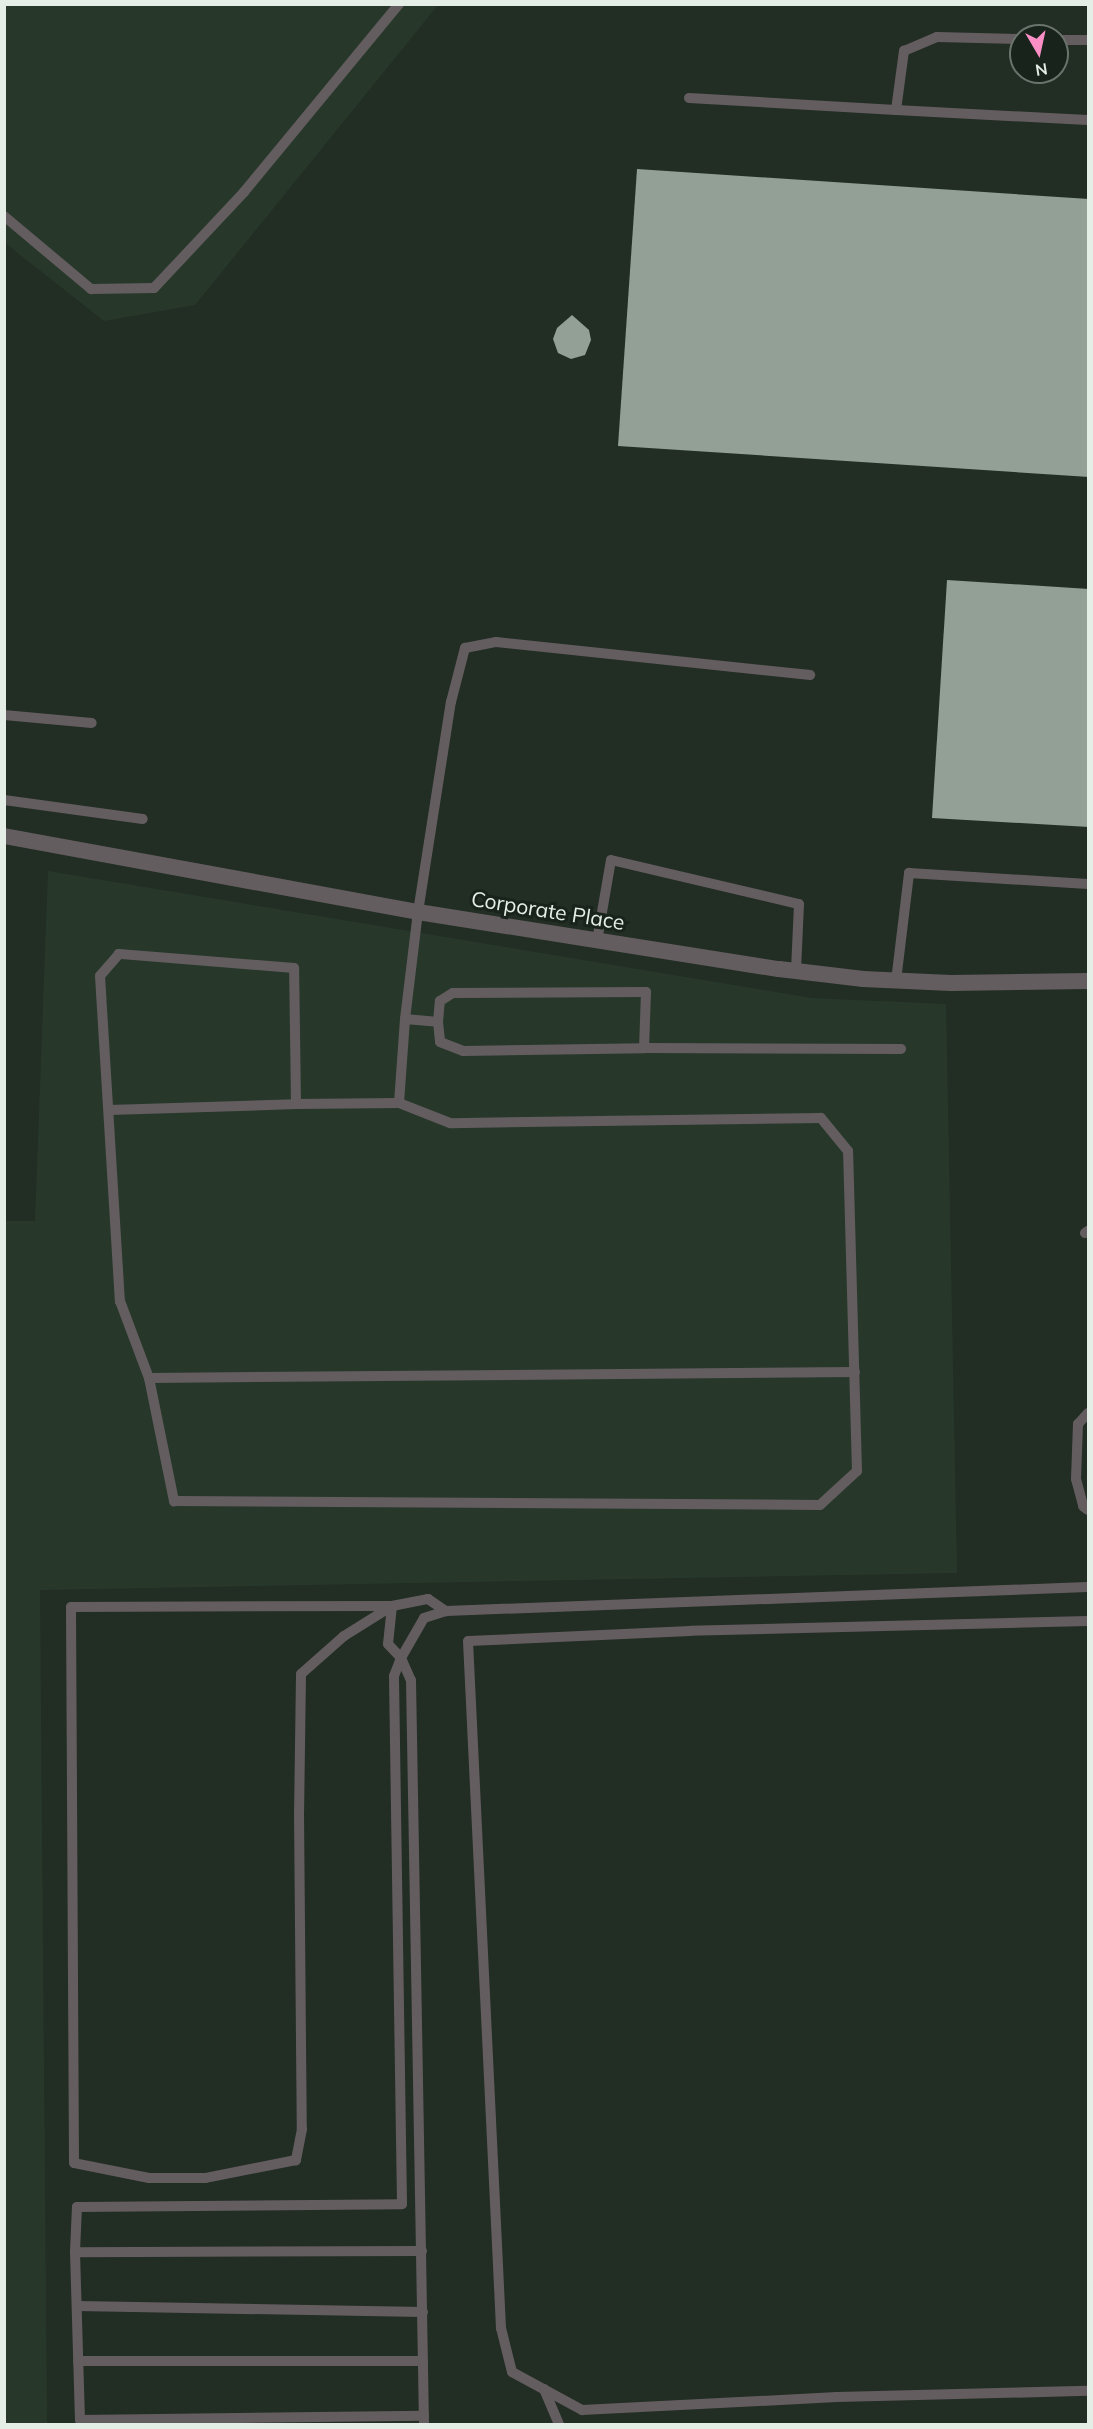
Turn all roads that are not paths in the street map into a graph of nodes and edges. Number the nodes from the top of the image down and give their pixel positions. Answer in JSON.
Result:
{"nodes":[{"id":1,"x":399,"y":4,"type":"edge"},
{"id":2,"x":1009,"y":39,"type":"edge"},
{"id":3,"x":1069,"y":40,"type":"edge"},
{"id":4,"x":1089,"y":40,"type":"edge"},
{"id":5,"x":688,"y":98,"type":"dead end"},
{"id":6,"x":896,"y":110,"type":"junction"},
{"id":7,"x":1089,"y":120,"type":"edge"},
{"id":8,"x":4,"y":216,"type":"edge"},
{"id":9,"x":810,"y":675,"type":"dead end"},
{"id":10,"x":4,"y":715,"type":"edge"},
{"id":11,"x":92,"y":723,"type":"dead end"},
{"id":12,"x":4,"y":800,"type":"edge"},
{"id":13,"x":143,"y":819,"type":"dead end"},
{"id":14,"x":4,"y":836,"type":"edge"},
{"id":15,"x":1089,"y":884,"type":"edge"},
{"id":16,"x":418,"y":912,"type":"junction"},
{"id":17,"x":597,"y":941,"type":"junction"},
{"id":18,"x":796,"y":971,"type":"junction"},
{"id":19,"x":896,"y":981,"type":"junction"},
{"id":20,"x":1089,"y":981,"type":"edge"},
{"id":21,"x":405,"y":1018,"type":"junction"},
{"id":22,"x":438,"y":1022,"type":"junction"},
{"id":23,"x":644,"y":1048,"type":"junction"},
{"id":24,"x":901,"y":1049,"type":"dead end"},
{"id":25,"x":399,"y":1103,"type":"junction"},
{"id":26,"x":296,"y":1104,"type":"junction"},
{"id":27,"x":109,"y":1110,"type":"junction"},
{"id":28,"x":855,"y":1372,"type":"junction"},
{"id":29,"x":149,"y":1378,"type":"junction"},
{"id":30,"x":1089,"y":1413,"type":"edge"},
{"id":31,"x":1089,"y":1510,"type":"edge"},
{"id":32,"x":1089,"y":1587,"type":"edge"},
{"id":33,"x":392,"y":1606,"type":"junction"},
{"id":34,"x":446,"y":1611,"type":"junction"},
{"id":35,"x":1089,"y":1621,"type":"edge"},
{"id":36,"x":401,"y":1658,"type":"junction"},
{"id":37,"x":422,"y":2251,"type":"junction"},
{"id":38,"x":75,"y":2252,"type":"junction"},
{"id":39,"x":77,"y":2306,"type":"junction"},
{"id":40,"x":423,"y":2312,"type":"junction"},
{"id":41,"x":78,"y":2361,"type":"junction"},
{"id":42,"x":423,"y":2361,"type":"junction"},
{"id":43,"x":544,"y":2389,"type":"junction"},
{"id":44,"x":1089,"y":2391,"type":"edge"},
{"id":45,"x":424,"y":2420,"type":"edge"},
{"id":46,"x":80,"y":2422,"type":"edge"},
{"id":47,"x":559,"y":2424,"type":"edge"}],
"edges":[{"from":1,"to":8,"type":"lane"},
{"from":2,"to":6,"type":"lane"},
{"from":3,"to":4,"type":"lane"},
{"from":5,"to":6,"type":"lane"},
{"from":6,"to":7,"type":"lane"},
{"from":9,"to":16,"type":"lane"},
{"from":10,"to":11,"type":"lane"},
{"from":12,"to":13,"type":"lane"},
{"from":14,"to":16,"type":"street","name":"Corporate Place"},
{"from":15,"to":19,"type":"lane"},
{"from":16,"to":17,"type":"street","name":"Corporate Place"},
{"from":16,"to":21,"type":"lane"},
{"from":17,"to":18,"type":"street","name":"Corporate Place"},
{"from":17,"to":18,"type":"lane"},
{"from":18,"to":19,"type":"street","name":"Corporate Place"},
{"from":19,"to":20,"type":"street","name":"Corporate Place"},
{"from":21,"to":22,"type":"lane"},
{"from":21,"to":25,"type":"lane"},
{"from":22,"to":23,"type":"lane"},
{"from":22,"to":23,"type":"lane"},
{"from":23,"to":24,"type":"lane"},
{"from":25,"to":26,"type":"lane"},
{"from":25,"to":28,"type":"lane"},
{"from":26,"to":27,"type":"lane"},
{"from":26,"to":27,"type":"lane"},
{"from":27,"to":29,"type":"lane"},
{"from":28,"to":29,"type":"lane"},
{"from":28,"to":29,"type":"lane"},
{"from":30,"to":31,"type":"lane"},
{"from":32,"to":34,"type":"lane"},
{"from":33,"to":33,"type":"lane"},
{"from":33,"to":34,"type":"lane"},
{"from":33,"to":36,"type":"lane"},
{"from":34,"to":36,"type":"lane"},
{"from":35,"to":43,"type":"lane"},
{"from":36,"to":37,"type":"lane"},
{"from":36,"to":38,"type":"lane"},
{"from":37,"to":38,"type":"lane"},
{"from":37,"to":40,"type":"lane"},
{"from":38,"to":39,"type":"lane"},
{"from":39,"to":40,"type":"lane"},
{"from":39,"to":41,"type":"lane"},
{"from":40,"to":42,"type":"lane"},
{"from":41,"to":42,"type":"lane"},
{"from":41,"to":46,"type":"lane"},
{"from":42,"to":45,"type":"lane"},
{"from":43,"to":44,"type":"lane"},
{"from":43,"to":47,"type":"lane"},
{"from":45,"to":46,"type":"lane"}]}
